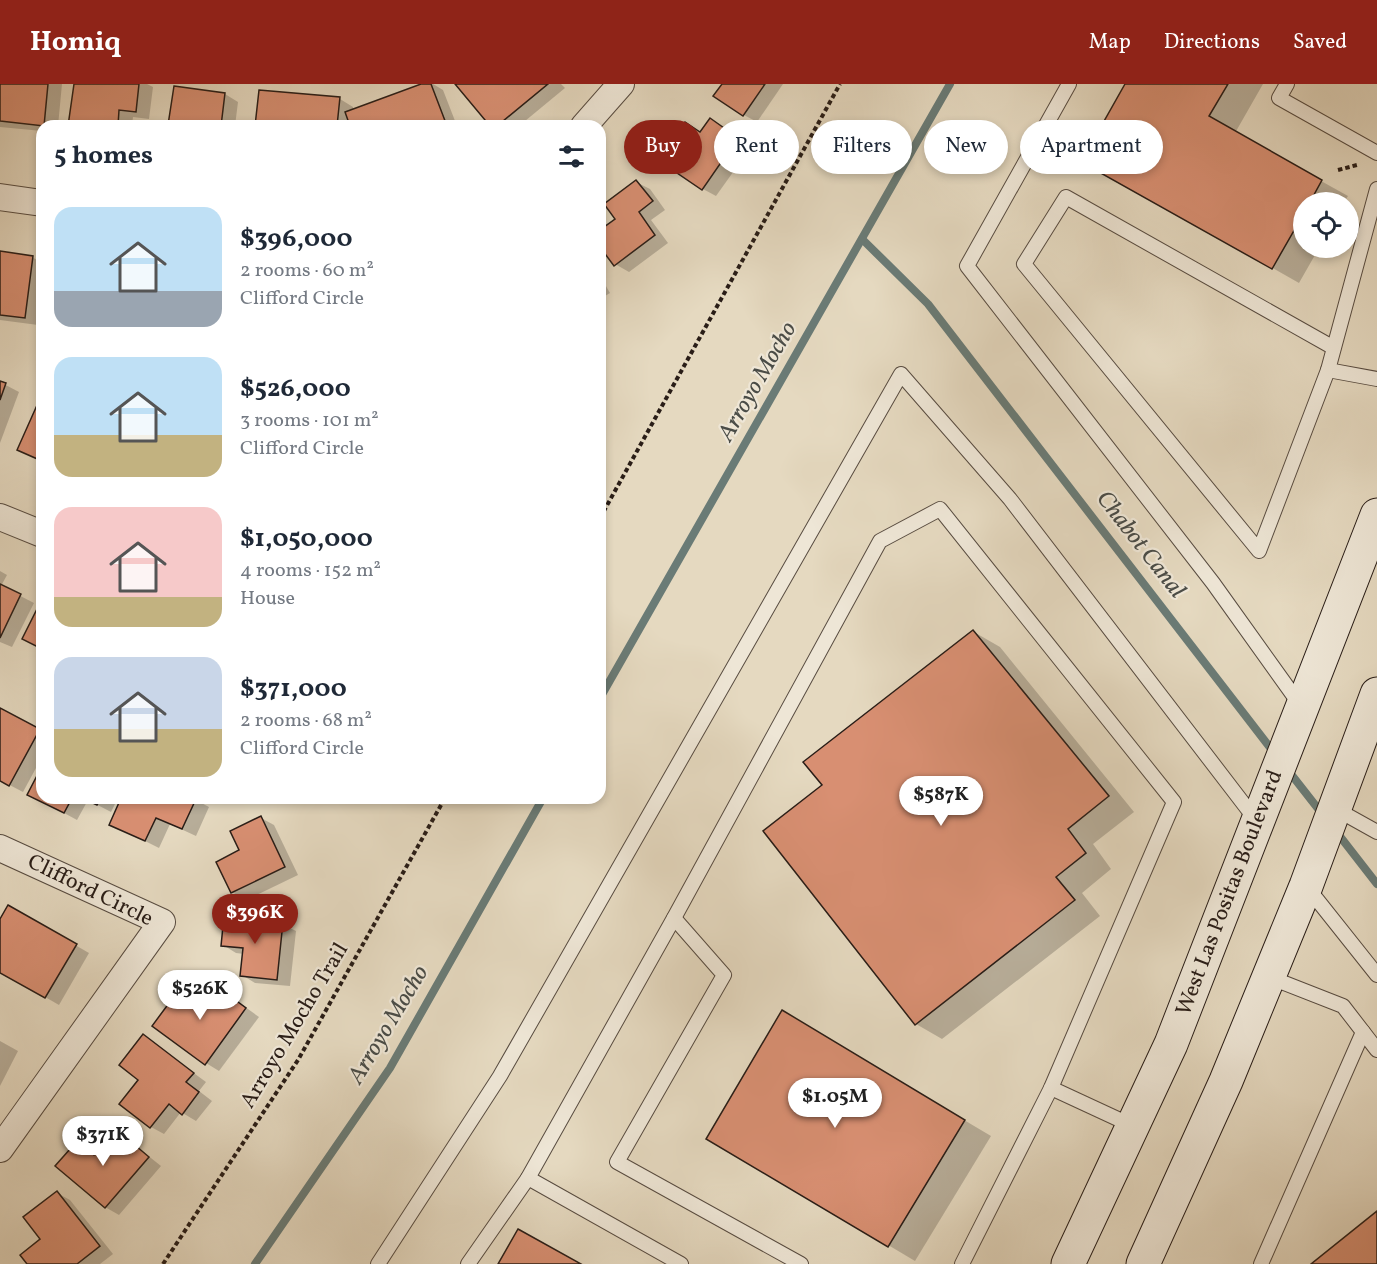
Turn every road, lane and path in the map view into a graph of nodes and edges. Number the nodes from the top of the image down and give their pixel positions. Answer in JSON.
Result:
{"nodes":[{"id":1,"x":621,"y":84,"type":"edge"},
{"id":2,"x":840,"y":84,"type":"edge"},
{"id":3,"x":1069,"y":84,"type":"edge"},
{"id":4,"x":1287,"y":84,"type":"edge"},
{"id":5,"x":589,"y":120,"type":"edge"},
{"id":6,"x":1377,"y":153,"type":"edge"},
{"id":7,"x":1377,"y":189,"type":"edge"},
{"id":8,"x":0,"y":197,"type":"edge"},
{"id":9,"x":36,"y":201,"type":"edge"},
{"id":10,"x":1334,"y":348,"type":"junction"},
{"id":11,"x":1328,"y":370,"type":"junction"},
{"id":12,"x":1377,"y":379,"type":"edge"},
{"id":13,"x":606,"y":507,"type":"edge"},
{"id":14,"x":1377,"y":515,"type":"edge"},
{"id":15,"x":0,"y":517,"type":"edge"},
{"id":16,"x":36,"y":532,"type":"edge"},
{"id":17,"x":1376,"y":702,"type":"edge"},
{"id":18,"x":1299,"y":715,"type":"junction"},
{"id":19,"x":442,"y":804,"type":"edge"},
{"id":20,"x":1334,"y":807,"type":"junction"},
{"id":21,"x":1261,"y":816,"type":"junction"},
{"id":22,"x":1377,"y":832,"type":"edge"},
{"id":23,"x":0,"y":848,"type":"edge"},
{"id":24,"x":1309,"y":878,"type":"junction"},
{"id":25,"x":674,"y":918,"type":"junction"},
{"id":26,"x":1377,"y":975,"type":"edge"},
{"id":27,"x":1269,"y":977,"type":"junction"},
{"id":28,"x":1363,"y":1032,"type":"junction"},
{"id":29,"x":1377,"y":1050,"type":"edge"},
{"id":30,"x":1051,"y":1088,"type":"junction"},
{"id":31,"x":1132,"y":1126,"type":"junction"},
{"id":32,"x":0,"y":1149,"type":"edge"},
{"id":33,"x":528,"y":1178,"type":"junction"},
{"id":34,"x":163,"y":1264,"type":"edge"},
{"id":35,"x":378,"y":1264,"type":"edge"},
{"id":36,"x":468,"y":1264,"type":"edge"},
{"id":37,"x":681,"y":1264,"type":"edge"},
{"id":38,"x":801,"y":1264,"type":"edge"},
{"id":39,"x":962,"y":1264,"type":"edge"},
{"id":40,"x":1068,"y":1264,"type":"edge"},
{"id":41,"x":1143,"y":1264,"type":"edge"},
{"id":42,"x":1261,"y":1264,"type":"edge"}],
"edges":[{"from":1,"to":5,"type":"street"},
{"from":2,"to":13,"type":"path"},
{"from":3,"to":18,"type":"lane"},
{"from":4,"to":6,"type":"lane"},
{"from":7,"to":10,"type":"lane"},
{"from":8,"to":9,"type":"street"},
{"from":10,"to":11,"type":"lane"},
{"from":10,"to":11,"type":"lane"},
{"from":11,"to":12,"type":"lane"},
{"from":14,"to":18,"type":"main road","name":"West Las Positas Boulevard"},
{"from":15,"to":16,"type":"street"},
{"from":17,"to":20,"type":"main road"},
{"from":18,"to":21,"type":"main road","name":"West Las Positas Boulevard"},
{"from":19,"to":34,"type":"path","name":"Arroyo Mocho Trail"},
{"from":20,"to":22,"type":"lane"},
{"from":20,"to":24,"type":"main road"},
{"from":21,"to":31,"type":"main road","name":"West Las Positas Boulevard"},
{"from":21,"to":35,"type":"lane"},
{"from":23,"to":32,"type":"street","name":"Clifford Circle"},
{"from":24,"to":26,"type":"lane"},
{"from":24,"to":27,"type":"main road"},
{"from":25,"to":30,"type":"lane"},
{"from":25,"to":33,"type":"lane"},
{"from":25,"to":38,"type":"lane"},
{"from":27,"to":28,"type":"lane"},
{"from":27,"to":41,"type":"main road"},
{"from":28,"to":29,"type":"lane"},
{"from":28,"to":42,"type":"lane"},
{"from":30,"to":31,"type":"lane"},
{"from":30,"to":39,"type":"lane"},
{"from":31,"to":40,"type":"main road","name":"West Las Positas Boulevard"},
{"from":33,"to":36,"type":"lane"},
{"from":33,"to":37,"type":"lane"}]}
